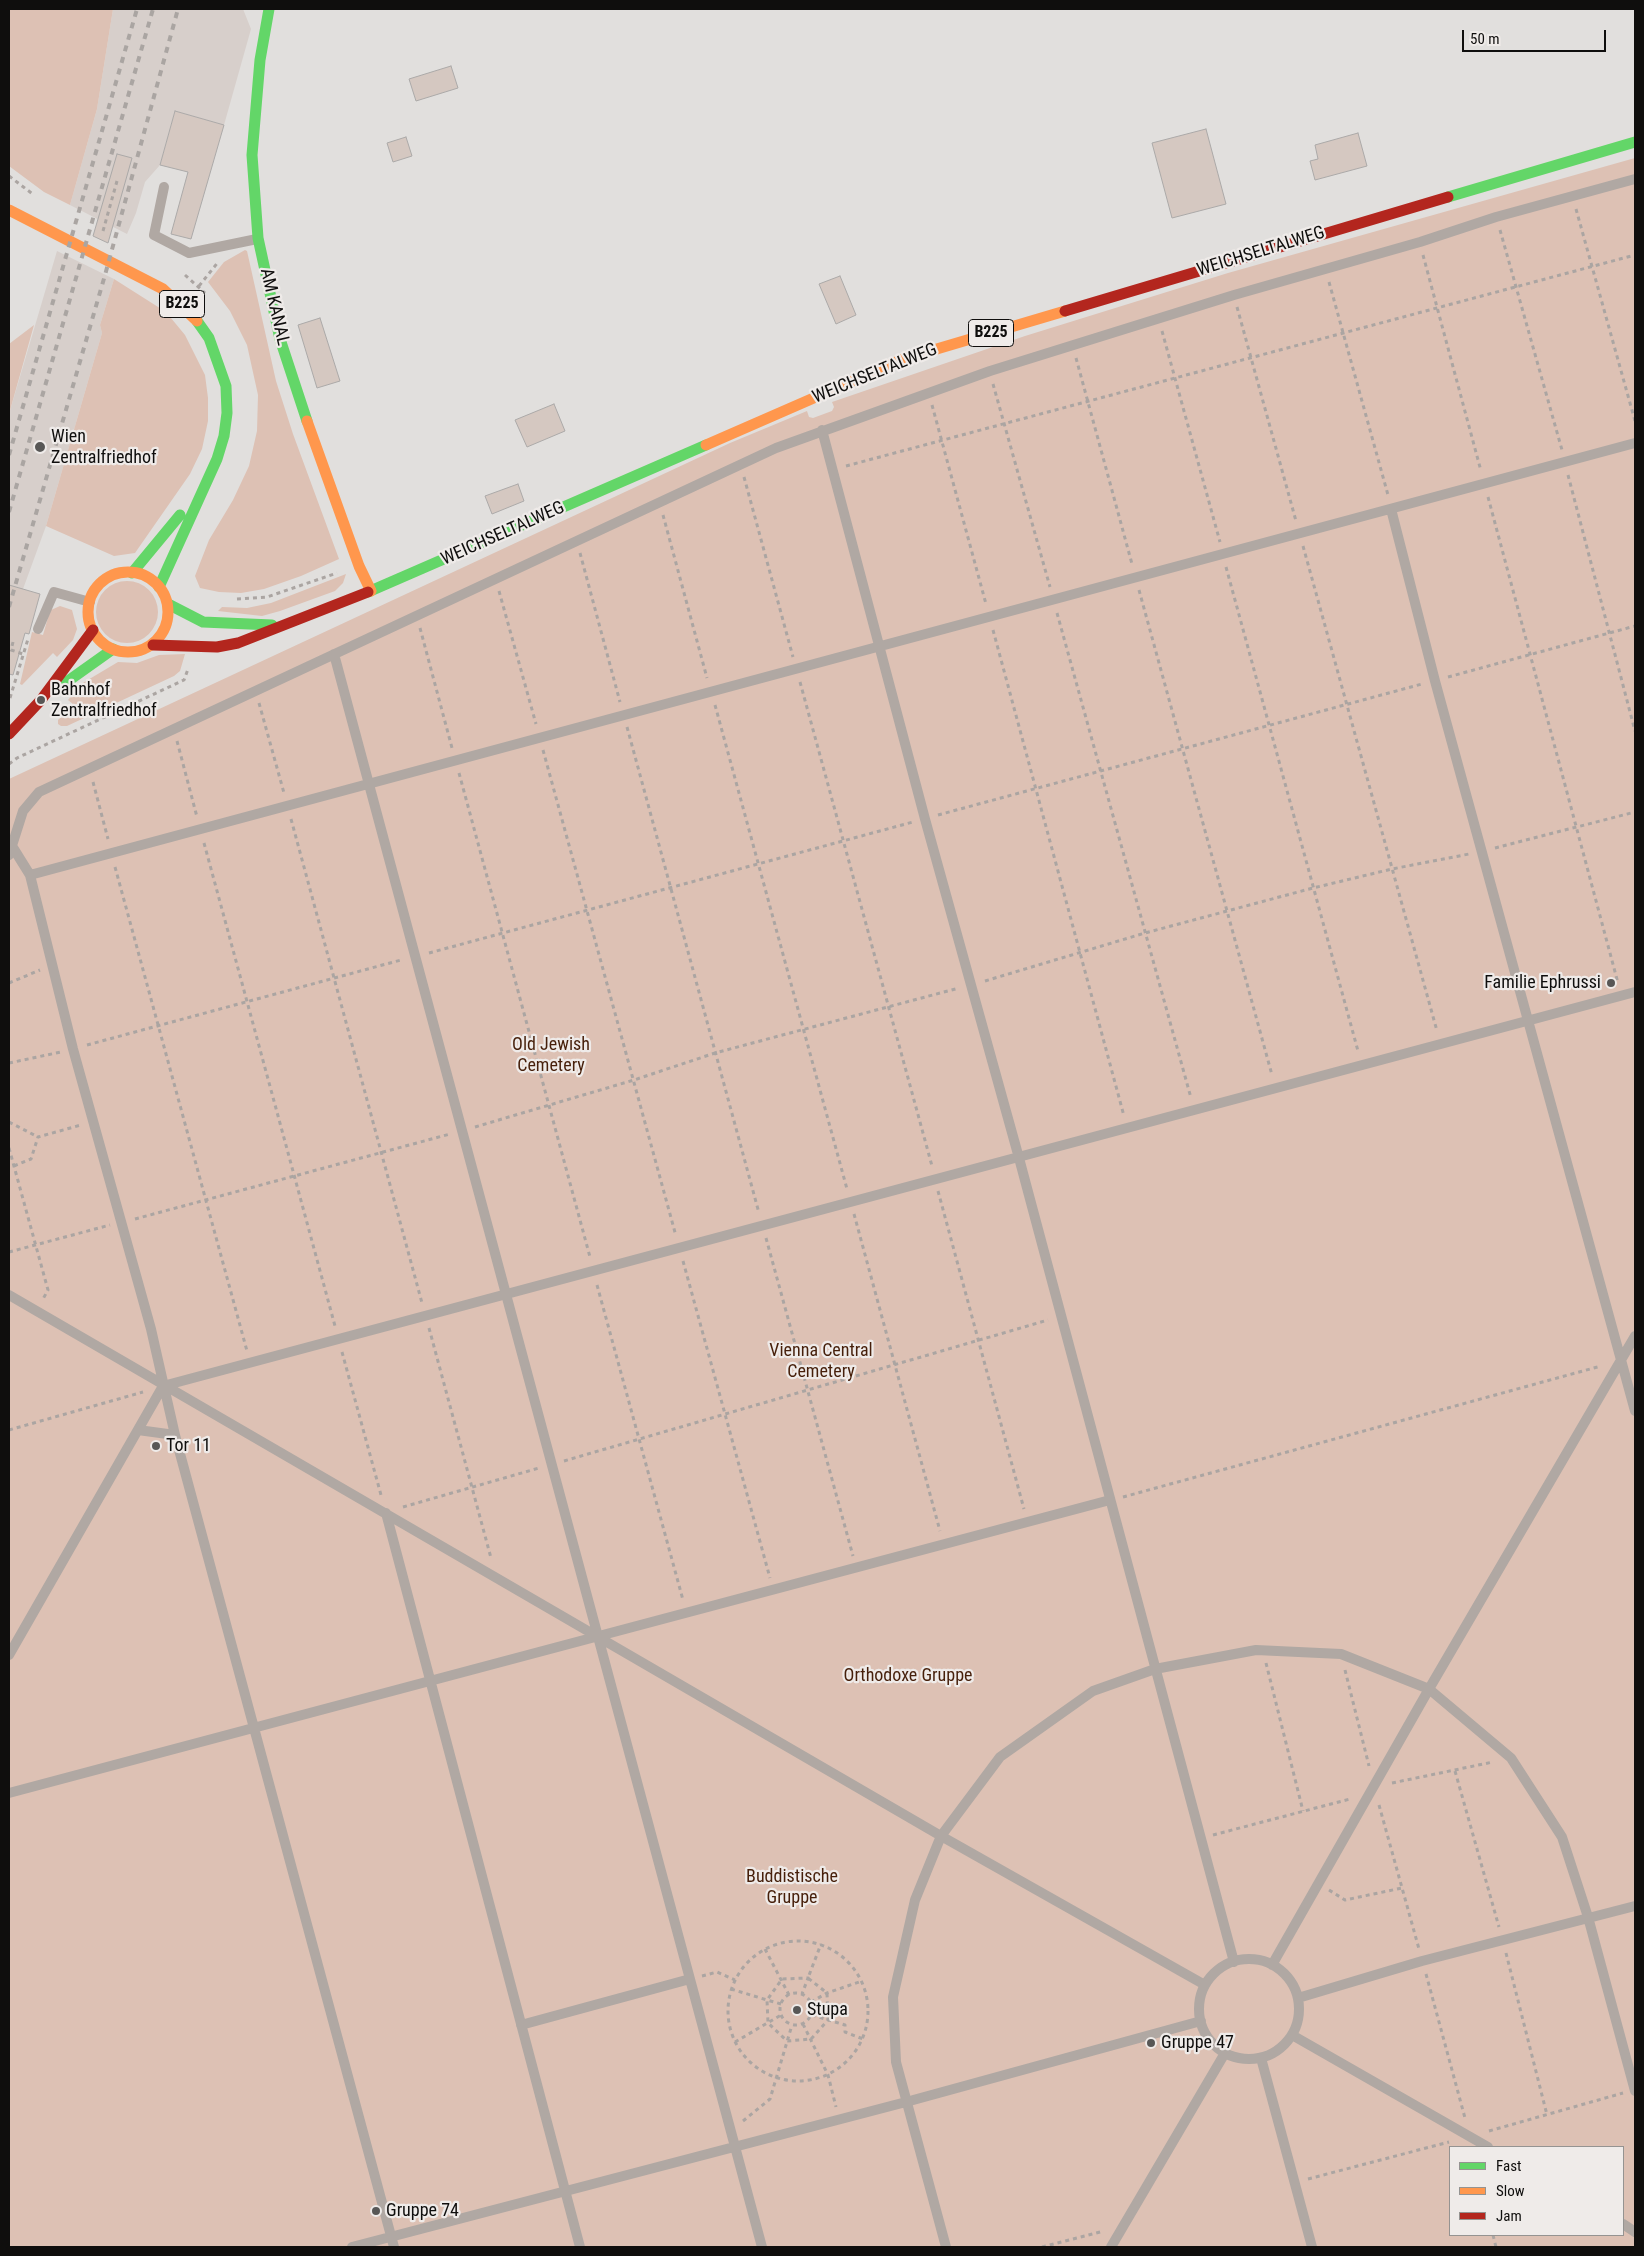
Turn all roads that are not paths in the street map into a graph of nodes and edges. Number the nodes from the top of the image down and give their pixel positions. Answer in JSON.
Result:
{"nodes":[{"id":1,"x":269,"y":9,"type":"edge"},
{"id":2,"x":1635,"y":142,"type":"edge"},
{"id":3,"x":1635,"y":179,"type":"edge"},
{"id":4,"x":164,"y":188,"type":"dead end"},
{"id":5,"x":9,"y":210,"type":"edge"},
{"id":6,"x":258,"y":238,"type":"junction"},
{"id":7,"x":822,"y":430,"type":"junction"},
{"id":8,"x":1635,"y":444,"type":"edge"},
{"id":9,"x":204,"y":484,"type":"junction"},
{"id":10,"x":1392,"y":509,"type":"junction"},
{"id":11,"x":132,"y":572,"type":"junction"},
{"id":12,"x":159,"y":587,"type":"junction"},
{"id":13,"x":371,"y":591,"type":"junction"},
{"id":14,"x":90,"y":602,"type":"junction"},
{"id":15,"x":168,"y":604,"type":"junction"},
{"id":16,"x":280,"y":625,"type":"junction"},
{"id":17,"x":38,"y":629,"type":"road end"},
{"id":18,"x":93,"y":630,"type":"junction"},
{"id":19,"x":152,"y":645,"type":"junction"},
{"id":20,"x":881,"y":646,"type":"junction"},
{"id":21,"x":113,"y":649,"type":"junction"},
{"id":22,"x":334,"y":654,"type":"junction"},
{"id":23,"x":41,"y":700,"type":"junction"},
{"id":24,"x":9,"y":734,"type":"edge"},
{"id":25,"x":369,"y":784,"type":"junction"},
{"id":26,"x":10,"y":850,"type":"edge"},
{"id":27,"x":30,"y":875,"type":"junction"},
{"id":28,"x":1635,"y":992,"type":"edge"},
{"id":29,"x":1529,"y":1020,"type":"junction"},
{"id":30,"x":1019,"y":1158,"type":"junction"},
{"id":31,"x":9,"y":1295,"type":"edge"},
{"id":32,"x":508,"y":1295,"type":"junction"},
{"id":33,"x":1635,"y":1336,"type":"edge"},
{"id":34,"x":1621,"y":1360,"type":"junction"},
{"id":35,"x":163,"y":1386,"type":"junction"},
{"id":36,"x":1635,"y":1411,"type":"edge"},
{"id":37,"x":138,"y":1430,"type":"junction"},
{"id":38,"x":174,"y":1435,"type":"junction"},
{"id":39,"x":1110,"y":1500,"type":"junction"},
{"id":40,"x":386,"y":1513,"type":"junction"},
{"id":41,"x":598,"y":1636,"type":"junction"},
{"id":42,"x":9,"y":1655,"type":"edge"},
{"id":43,"x":1155,"y":1669,"type":"junction"},
{"id":44,"x":430,"y":1681,"type":"junction"},
{"id":45,"x":1429,"y":1689,"type":"junction"},
{"id":46,"x":254,"y":1726,"type":"junction"},
{"id":47,"x":9,"y":1793,"type":"edge"},
{"id":48,"x":941,"y":1836,"type":"junction"},
{"id":49,"x":1635,"y":1906,"type":"edge"},
{"id":50,"x":1588,"y":1917,"type":"junction"},
{"id":51,"x":1234,"y":1962,"type":"junction"},
{"id":52,"x":1272,"y":1965,"type":"junction"},
{"id":53,"x":690,"y":1979,"type":"junction"},
{"id":54,"x":1205,"y":1985,"type":"junction"},
{"id":55,"x":1298,"y":1998,"type":"junction"},
{"id":56,"x":1201,"y":2021,"type":"junction"},
{"id":57,"x":521,"y":2025,"type":"junction"},
{"id":58,"x":1292,"y":2035,"type":"junction"},
{"id":59,"x":1225,"y":2053,"type":"junction"},
{"id":60,"x":1261,"y":2058,"type":"junction"},
{"id":61,"x":1635,"y":2090,"type":"edge"},
{"id":62,"x":906,"y":2102,"type":"junction"},
{"id":63,"x":1486,"y":2146,"type":"edge"},
{"id":64,"x":735,"y":2147,"type":"junction"},
{"id":65,"x":565,"y":2191,"type":"junction"},
{"id":66,"x":1624,"y":2225,"type":"edge"},
{"id":67,"x":1635,"y":2232,"type":"edge"},
{"id":68,"x":391,"y":2236,"type":"junction"},
{"id":69,"x":352,"y":2247,"type":"edge"},
{"id":70,"x":394,"y":2247,"type":"edge"},
{"id":71,"x":580,"y":2247,"type":"edge"},
{"id":72,"x":762,"y":2247,"type":"edge"},
{"id":73,"x":946,"y":2247,"type":"edge"},
{"id":74,"x":1111,"y":2247,"type":"edge"},
{"id":75,"x":1312,"y":2247,"type":"edge"}],
"edges":[{"from":1,"to":6,"type":"main road","name":"AM KANAL"},
{"from":2,"to":13,"type":"main road","name":"WEICHSELTALWEG","number":"B225"},
{"from":3,"to":7,"type":"lane"},
{"from":4,"to":6,"type":"lane"},
{"from":5,"to":9,"type":"main road","number":"B225"},
{"from":6,"to":13,"type":"main road","name":"AM KANAL"},
{"from":7,"to":20,"type":"lane"},
{"from":7,"to":22,"type":"lane"},
{"from":8,"to":10,"type":"lane"},
{"from":9,"to":11,"type":"main road","number":"B225"},
{"from":9,"to":12,"type":"main road","number":"B225"},
{"from":10,"to":20,"type":"lane"},
{"from":10,"to":29,"type":"lane"},
{"from":11,"to":12,"type":"main road"},
{"from":11,"to":14,"type":"main road"},
{"from":12,"to":15,"type":"main road"},
{"from":13,"to":16,"type":"main road","name":"WEICHSELTALWEG","number":"B225"},
{"from":14,"to":17,"type":"lane"},
{"from":14,"to":18,"type":"main road"},
{"from":15,"to":16,"type":"main road","name":"WEICHSELTALWEG","number":"B225"},
{"from":15,"to":19,"type":"main road"},
{"from":16,"to":19,"type":"main road","name":"WEICHSELTALWEG","number":"B225"},
{"from":18,"to":21,"type":"main road"},
{"from":18,"to":23,"type":"main road"},
{"from":19,"to":21,"type":"main road","name":"WEICHSELTALWEG","number":"B225"},
{"from":20,"to":25,"type":"lane"},
{"from":20,"to":30,"type":"lane"},
{"from":21,"to":23,"type":"main road"},
{"from":22,"to":25,"type":"lane"},
{"from":22,"to":26,"type":"lane"},
{"from":23,"to":24,"type":"main road"},
{"from":25,"to":27,"type":"lane"},
{"from":25,"to":32,"type":"lane"},
{"from":26,"to":27,"type":"lane"},
{"from":27,"to":35,"type":"lane"},
{"from":28,"to":29,"type":"lane"},
{"from":29,"to":30,"type":"lane"},
{"from":29,"to":34,"type":"lane"},
{"from":30,"to":32,"type":"lane"},
{"from":30,"to":39,"type":"lane"},
{"from":31,"to":35,"type":"lane"},
{"from":32,"to":35,"type":"lane"},
{"from":32,"to":41,"type":"lane"},
{"from":33,"to":34,"type":"lane"},
{"from":34,"to":36,"type":"lane"},
{"from":34,"to":45,"type":"lane"},
{"from":35,"to":37,"type":"lane"},
{"from":35,"to":38,"type":"lane"},
{"from":35,"to":40,"type":"lane"},
{"from":37,"to":38,"type":"lane"},
{"from":37,"to":42,"type":"lane"},
{"from":38,"to":46,"type":"lane"},
{"from":39,"to":41,"type":"lane"},
{"from":39,"to":43,"type":"lane"},
{"from":40,"to":41,"type":"lane"},
{"from":40,"to":44,"type":"lane"},
{"from":41,"to":44,"type":"lane"},
{"from":41,"to":48,"type":"lane"},
{"from":41,"to":53,"type":"lane"},
{"from":43,"to":45,"type":"lane"},
{"from":43,"to":48,"type":"lane"},
{"from":43,"to":51,"type":"lane"},
{"from":44,"to":46,"type":"lane"},
{"from":44,"to":57,"type":"lane"},
{"from":45,"to":50,"type":"lane"},
{"from":45,"to":52,"type":"lane"},
{"from":46,"to":47,"type":"lane"},
{"from":46,"to":68,"type":"lane"},
{"from":48,"to":54,"type":"lane"},
{"from":48,"to":62,"type":"lane"},
{"from":49,"to":50,"type":"lane"},
{"from":50,"to":55,"type":"lane"},
{"from":50,"to":61,"type":"lane"},
{"from":51,"to":52,"type":"lane"},
{"from":51,"to":54,"type":"lane"},
{"from":52,"to":55,"type":"lane"},
{"from":53,"to":57,"type":"lane"},
{"from":53,"to":64,"type":"lane"},
{"from":54,"to":56,"type":"lane"},
{"from":55,"to":58,"type":"lane"},
{"from":56,"to":59,"type":"lane"},
{"from":56,"to":62,"type":"lane"},
{"from":57,"to":65,"type":"lane"},
{"from":58,"to":60,"type":"lane"},
{"from":58,"to":63,"type":"lane"},
{"from":59,"to":60,"type":"lane"},
{"from":59,"to":74,"type":"lane"},
{"from":60,"to":75,"type":"lane"},
{"from":62,"to":64,"type":"lane"},
{"from":62,"to":73,"type":"lane"},
{"from":64,"to":65,"type":"lane"},
{"from":64,"to":72,"type":"lane"},
{"from":65,"to":68,"type":"lane"},
{"from":65,"to":71,"type":"lane"},
{"from":66,"to":67,"type":"lane"},
{"from":68,"to":69,"type":"lane"},
{"from":68,"to":70,"type":"lane"}]}
